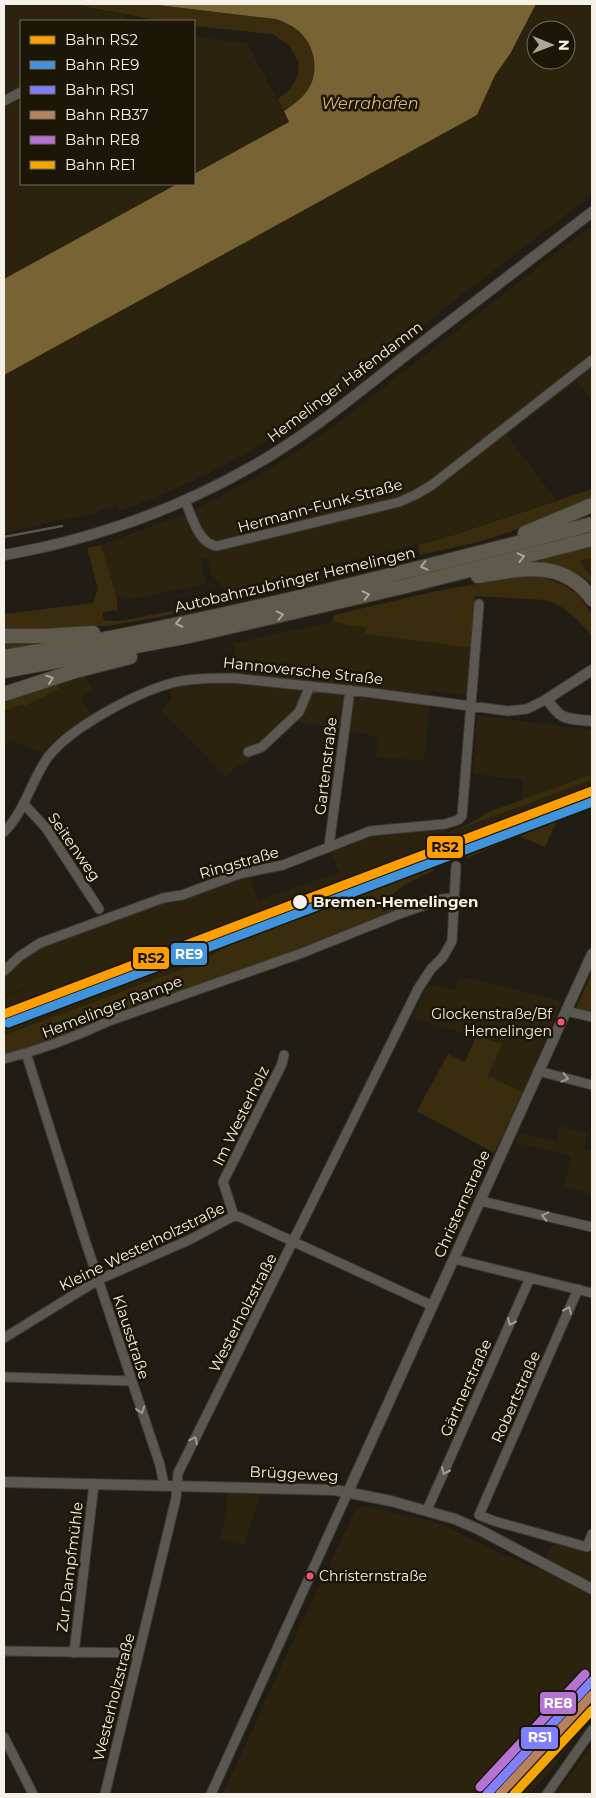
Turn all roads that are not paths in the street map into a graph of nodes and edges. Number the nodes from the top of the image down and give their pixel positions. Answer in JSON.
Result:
{"nodes":[{"id":1,"x":20,"y":93,"type":"edge"},
{"id":2,"x":4,"y":101,"type":"edge"},
{"id":3,"x":592,"y":212,"type":"edge"},
{"id":4,"x":592,"y":360,"type":"edge"},
{"id":5,"x":184,"y":501,"type":"junction"},
{"id":6,"x":592,"y":505,"type":"edge"},
{"id":7,"x":592,"y":524,"type":"edge"},
{"id":8,"x":592,"y":539,"type":"edge"},
{"id":9,"x":4,"y":555,"type":"edge"},
{"id":10,"x":472,"y":555,"type":"junction"},
{"id":11,"x":406,"y":586,"type":"junction"},
{"id":12,"x":592,"y":599,"type":"edge"},
{"id":13,"x":479,"y":604,"type":"dead end"},
{"id":14,"x":148,"y":630,"type":"junction"},
{"id":15,"x":4,"y":636,"type":"edge"},
{"id":16,"x":189,"y":636,"type":"junction"},
{"id":17,"x":4,"y":657,"type":"edge"},
{"id":18,"x":592,"y":670,"type":"edge"},
{"id":19,"x":4,"y":671,"type":"edge"},
{"id":20,"x":310,"y":686,"type":"junction"},
{"id":21,"x":350,"y":690,"type":"junction"},
{"id":22,"x":4,"y":694,"type":"edge"},
{"id":23,"x":547,"y":699,"type":"junction"},
{"id":24,"x":472,"y":706,"type":"junction"},
{"id":25,"x":592,"y":722,"type":"edge"},
{"id":26,"x":248,"y":752,"type":"dead end"},
{"id":27,"x":24,"y":804,"type":"junction"},
{"id":28,"x":4,"y":832,"type":"edge"},
{"id":29,"x":329,"y":846,"type":"junction"},
{"id":30,"x":456,"y":866,"type":"dead end"},
{"id":31,"x":455,"y":898,"type":"junction"},
{"id":32,"x":99,"y":909,"type":"dead end"},
{"id":33,"x":592,"y":954,"type":"edge"},
{"id":34,"x":4,"y":971,"type":"edge"},
{"id":35,"x":566,"y":1010,"type":"junction"},
{"id":36,"x":592,"y":1018,"type":"edge"},
{"id":37,"x":26,"y":1053,"type":"junction"},
{"id":38,"x":284,"y":1055,"type":"dead end"},
{"id":39,"x":4,"y":1059,"type":"edge"},
{"id":40,"x":538,"y":1071,"type":"junction"},
{"id":41,"x":592,"y":1085,"type":"edge"},
{"id":42,"x":481,"y":1201,"type":"junction"},
{"id":43,"x":234,"y":1216,"type":"junction"},
{"id":44,"x":592,"y":1227,"type":"edge"},
{"id":45,"x":294,"y":1241,"type":"junction"},
{"id":46,"x":454,"y":1259,"type":"junction"},
{"id":47,"x":530,"y":1278,"type":"junction"},
{"id":48,"x":98,"y":1280,"type":"junction"},
{"id":49,"x":578,"y":1289,"type":"junction"},
{"id":50,"x":592,"y":1292,"type":"edge"},
{"id":51,"x":433,"y":1306,"type":"junction"},
{"id":52,"x":4,"y":1338,"type":"edge"},
{"id":53,"x":4,"y":1377,"type":"edge"},
{"id":54,"x":131,"y":1381,"type":"junction"},
{"id":55,"x":4,"y":1482,"type":"edge"},
{"id":56,"x":94,"y":1484,"type":"junction"},
{"id":57,"x":164,"y":1485,"type":"junction"},
{"id":58,"x":177,"y":1485,"type":"junction"},
{"id":59,"x":348,"y":1492,"type":"junction"},
{"id":60,"x":427,"y":1510,"type":"junction"},
{"id":61,"x":592,"y":1534,"type":"edge"},
{"id":62,"x":592,"y":1589,"type":"edge"},
{"id":63,"x":4,"y":1651,"type":"edge"},
{"id":64,"x":74,"y":1653,"type":"junction"},
{"id":65,"x":139,"y":1653,"type":"junction"},
{"id":66,"x":592,"y":1730,"type":"edge"},
{"id":67,"x":4,"y":1737,"type":"edge"},
{"id":68,"x":33,"y":1794,"type":"edge"},
{"id":69,"x":105,"y":1794,"type":"edge"},
{"id":70,"x":211,"y":1794,"type":"edge"},
{"id":71,"x":547,"y":1794,"type":"edge"}],
"edges":[{"from":1,"to":2,"type":"street"},
{"from":3,"to":5,"type":"street","name":"Hemelinger Hafendamm"},
{"from":4,"to":5,"type":"street","name":"Hermann-Funk-Straße"},
{"from":5,"to":9,"type":"street","name":"Hemelinger Hafendamm"},
{"from":6,"to":10,"type":"highway"},
{"from":7,"to":10,"type":"highway","name":"Autobahnzubringer Hemelingen"},
{"from":11,"to":8,"type":"highway","name":"Autobahnzubringer Hemelingen","one_way":true},
{"from":10,"to":14,"type":"highway","name":"Autobahnzubringer Hemelingen","one_way":true},
{"from":11,"to":12,"type":"highway"},
{"from":16,"to":11,"type":"highway","name":"Autobahnzubringer Hemelingen","one_way":true},
{"from":13,"to":24,"type":"street"},
{"from":14,"to":15,"type":"highway"},
{"from":14,"to":17,"type":"highway","name":"Autobahnzubringer Hemelingen"},
{"from":16,"to":19,"type":"highway","name":"Autobahnzubringer Hemelingen"},
{"from":22,"to":16,"type":"highway","one_way":true},
{"from":18,"to":23,"type":"street"},
{"from":20,"to":21,"type":"street","name":"Hannoversche Straße"},
{"from":20,"to":26,"type":"street"},
{"from":20,"to":27,"type":"street","name":"Hannoversche Straße"},
{"from":21,"to":24,"type":"street","name":"Hannoversche Straße"},
{"from":21,"to":29,"type":"street","name":"Gartenstraße"},
{"from":23,"to":24,"type":"street","name":"Hannoversche Straße"},
{"from":23,"to":25,"type":"street"},
{"from":24,"to":29,"type":"street","name":"Ringstraße"},
{"from":27,"to":28,"type":"street","name":"Hannoversche Straße"},
{"from":27,"to":32,"type":"street","name":"Seitenweg"},
{"from":29,"to":34,"type":"street","name":"Ringstraße"},
{"from":30,"to":31,"type":"street","name":"Westerholzstraße"},
{"from":31,"to":37,"type":"street","name":"Hemelinger Rampe"},
{"from":31,"to":45,"type":"street","name":"Westerholzstraße"},
{"from":33,"to":35,"type":"street","name":"Christernstraße"},
{"from":35,"to":36,"type":"street"},
{"from":35,"to":40,"type":"street","name":"Christernstraße"},
{"from":37,"to":39,"type":"street","name":"Hemelinger Rampe"},
{"from":37,"to":48,"type":"street","name":"Klausstraße"},
{"from":38,"to":43,"type":"street","name":"Im Westerholz"},
{"from":40,"to":41,"type":"street","one_way":true},
{"from":40,"to":42,"type":"street","name":"Christernstraße"},
{"from":44,"to":42,"type":"street","one_way":true},
{"from":42,"to":46,"type":"street","name":"Christernstraße"},
{"from":43,"to":45,"type":"street","name":"Kleine Westerholzstraße"},
{"from":43,"to":48,"type":"street","name":"Kleine Westerholzstraße"},
{"from":45,"to":51,"type":"street","name":"Kleine Westerholzstraße"},
{"from":58,"to":45,"type":"street","name":"Westerholzstraße","one_way":true},
{"from":46,"to":47,"type":"street"},
{"from":46,"to":51,"type":"street","name":"Christernstraße"},
{"from":47,"to":49,"type":"street"},
{"from":47,"to":60,"type":"street","name":"Gärtnerstraße","one_way":true},
{"from":48,"to":52,"type":"street","name":"Kleine Westerholzstraße"},
{"from":48,"to":54,"type":"street","name":"Klausstraße"},
{"from":49,"to":50,"type":"street"},
{"from":61,"to":49,"type":"street","name":"Robertstraße","one_way":true},
{"from":51,"to":59,"type":"street","name":"Christernstraße"},
{"from":53,"to":54,"type":"street"},
{"from":54,"to":57,"type":"street","name":"Klausstraße","one_way":true},
{"from":55,"to":56,"type":"street","name":"Brüggeweg"},
{"from":56,"to":57,"type":"street","name":"Brüggeweg"},
{"from":56,"to":64,"type":"street","name":"Zur Dampfmühle"},
{"from":57,"to":58,"type":"street","name":"Brüggeweg"},
{"from":58,"to":59,"type":"street","name":"Brüggeweg"},
{"from":58,"to":65,"type":"street","name":"Westerholzstraße"},
{"from":59,"to":60,"type":"street","name":"Brüggeweg"},
{"from":59,"to":70,"type":"street","name":"Christernstraße"},
{"from":60,"to":62,"type":"street","name":"Brüggeweg"},
{"from":63,"to":64,"type":"street"},
{"from":64,"to":65,"type":"street"},
{"from":65,"to":69,"type":"street","name":"Westerholzstraße"},
{"from":66,"to":71,"type":"street"},
{"from":67,"to":68,"type":"street"}]}
